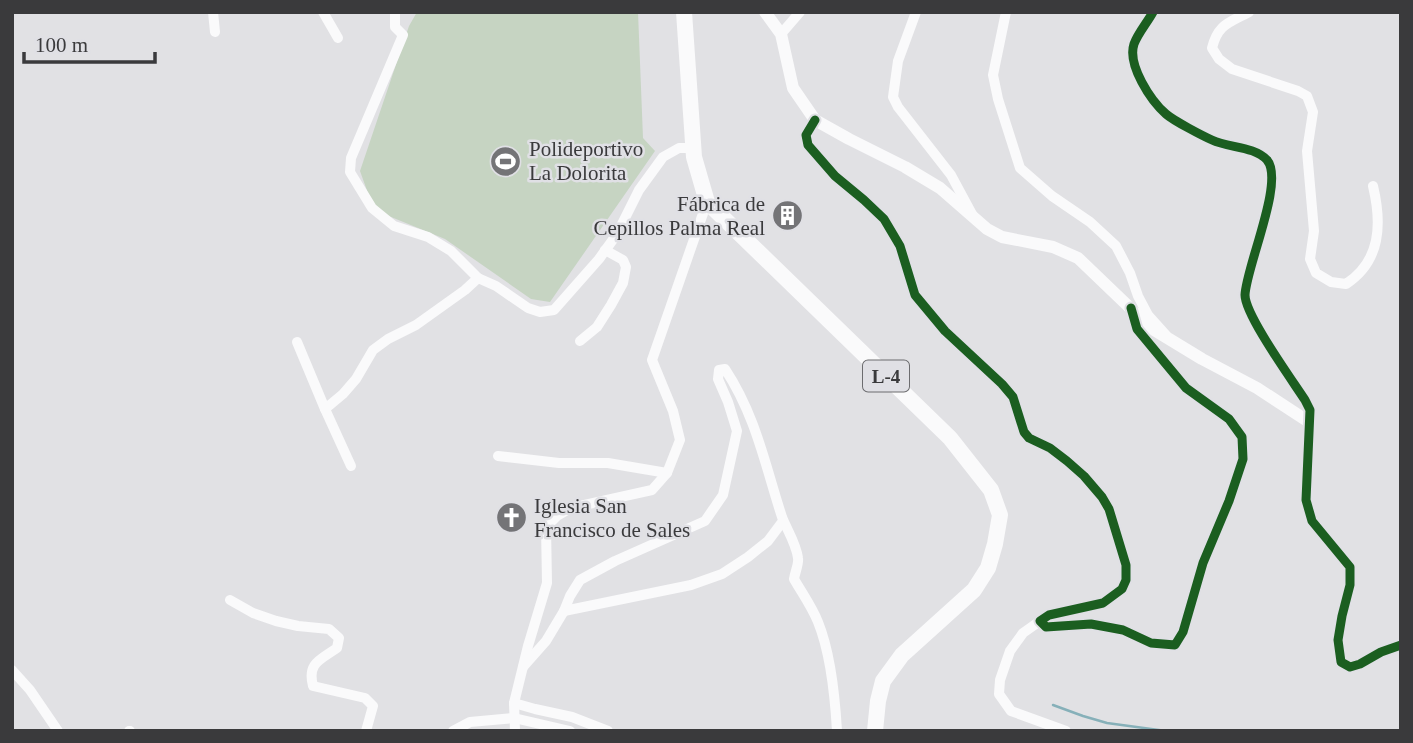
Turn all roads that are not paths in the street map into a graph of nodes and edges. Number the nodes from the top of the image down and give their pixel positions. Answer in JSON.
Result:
{"nodes":[{"id":1,"x":213,"y":12,"type":"edge"},
{"id":2,"x":323,"y":12,"type":"edge"},
{"id":3,"x":394,"y":12,"type":"edge"},
{"id":4,"x":684,"y":12,"type":"edge"},
{"id":5,"x":765,"y":12,"type":"edge"},
{"id":6,"x":800,"y":12,"type":"edge"},
{"id":7,"x":916,"y":12,"type":"edge"},
{"id":8,"x":1006,"y":12,"type":"edge"},
{"id":9,"x":1153,"y":12,"type":"edge"},
{"id":10,"x":1249,"y":12,"type":"edge"},
{"id":11,"x":215,"y":32,"type":"dead end"},
{"id":12,"x":781,"y":34,"type":"junction"},
{"id":13,"x":338,"y":38,"type":"dead end"},
{"id":14,"x":816,"y":120,"type":"junction"},
{"id":15,"x":693,"y":148,"type":"junction"},
{"id":16,"x":1373,"y":186,"type":"dead end"},
{"id":17,"x":707,"y":202,"type":"junction"},
{"id":18,"x":973,"y":216,"type":"junction"},
{"id":19,"x":605,"y":250,"type":"junction"},
{"id":20,"x":478,"y":278,"type":"junction"},
{"id":21,"x":1131,"y":308,"type":"junction"},
{"id":22,"x":580,"y":341,"type":"dead end"},
{"id":23,"x":297,"y":342,"type":"dead end"},
{"id":24,"x":1173,"y":342,"type":"junction"},
{"id":25,"x":325,"y":410,"type":"junction"},
{"id":26,"x":1309,"y":422,"type":"junction"},
{"id":27,"x":498,"y":456,"type":"dead end"},
{"id":28,"x":351,"y":466,"type":"dead end"},
{"id":29,"x":667,"y":473,"type":"junction"},
{"id":30,"x":783,"y":521,"type":"junction"},
{"id":31,"x":230,"y":600,"type":"dead end"},
{"id":32,"x":564,"y":611,"type":"junction"},
{"id":33,"x":1040,"y":621,"type":"junction"},
{"id":34,"x":1401,"y":645,"type":"edge"},
{"id":35,"x":523,"y":667,"type":"junction"},
{"id":36,"x":12,"y":670,"type":"edge"},
{"id":37,"x":514,"y":703,"type":"junction"},
{"id":38,"x":514,"y":718,"type":"junction"},
{"id":39,"x":495,"y":721,"type":"junction"},
{"id":40,"x":544,"y":728,"type":"edge"},
{"id":41,"x":58,"y":731,"type":"edge"},
{"id":42,"x":366,"y":731,"type":"edge"},
{"id":43,"x":453,"y":731,"type":"edge"},
{"id":44,"x":477,"y":731,"type":"edge"},
{"id":45,"x":516,"y":731,"type":"edge"},
{"id":46,"x":570,"y":731,"type":"edge"},
{"id":47,"x":608,"y":731,"type":"edge"},
{"id":48,"x":836,"y":731,"type":"edge"},
{"id":49,"x":875,"y":731,"type":"edge"},
{"id":50,"x":1066,"y":731,"type":"edge"}],
"edges":[{"from":1,"to":11,"type":"street"},
{"from":2,"to":13,"type":"street"},
{"from":3,"to":20,"type":"street"},
{"from":4,"to":15,"type":"main road"},
{"from":5,"to":12,"type":"street"},
{"from":6,"to":12,"type":"street"},
{"from":7,"to":18,"type":"street"},
{"from":8,"to":24,"type":"street"},
{"from":9,"to":26,"type":"street"},
{"from":10,"to":16,"type":"street"},
{"from":12,"to":14,"type":"street"},
{"from":14,"to":18,"type":"street"},
{"from":14,"to":33,"type":"street"},
{"from":15,"to":17,"type":"main road"},
{"from":15,"to":19,"type":"street"},
{"from":17,"to":29,"type":"street"},
{"from":17,"to":49,"type":"main road","number":"L-4"},
{"from":18,"to":21,"type":"street"},
{"from":19,"to":20,"type":"street"},
{"from":19,"to":22,"type":"street"},
{"from":20,"to":25,"type":"street"},
{"from":21,"to":24,"type":"street"},
{"from":21,"to":33,"type":"street"},
{"from":23,"to":25,"type":"street"},
{"from":24,"to":26,"type":"street"},
{"from":25,"to":28,"type":"street"},
{"from":26,"to":34,"type":"street"},
{"from":27,"to":29,"type":"street"},
{"from":29,"to":35,"type":"street"},
{"from":30,"to":32,"type":"street"},
{"from":30,"to":32,"type":"street"},
{"from":30,"to":48,"type":"street"},
{"from":31,"to":42,"type":"street"},
{"from":32,"to":35,"type":"street"},
{"from":33,"to":50,"type":"street"},
{"from":35,"to":37,"type":"street"},
{"from":36,"to":41,"type":"street"},
{"from":37,"to":38,"type":"street"},
{"from":37,"to":47,"type":"street"},
{"from":38,"to":39,"type":"street"},
{"from":38,"to":40,"type":"street"},
{"from":38,"to":45,"type":"street"},
{"from":39,"to":43,"type":"street"},
{"from":39,"to":44,"type":"street"},
{"from":40,"to":46,"type":"street"}]}
